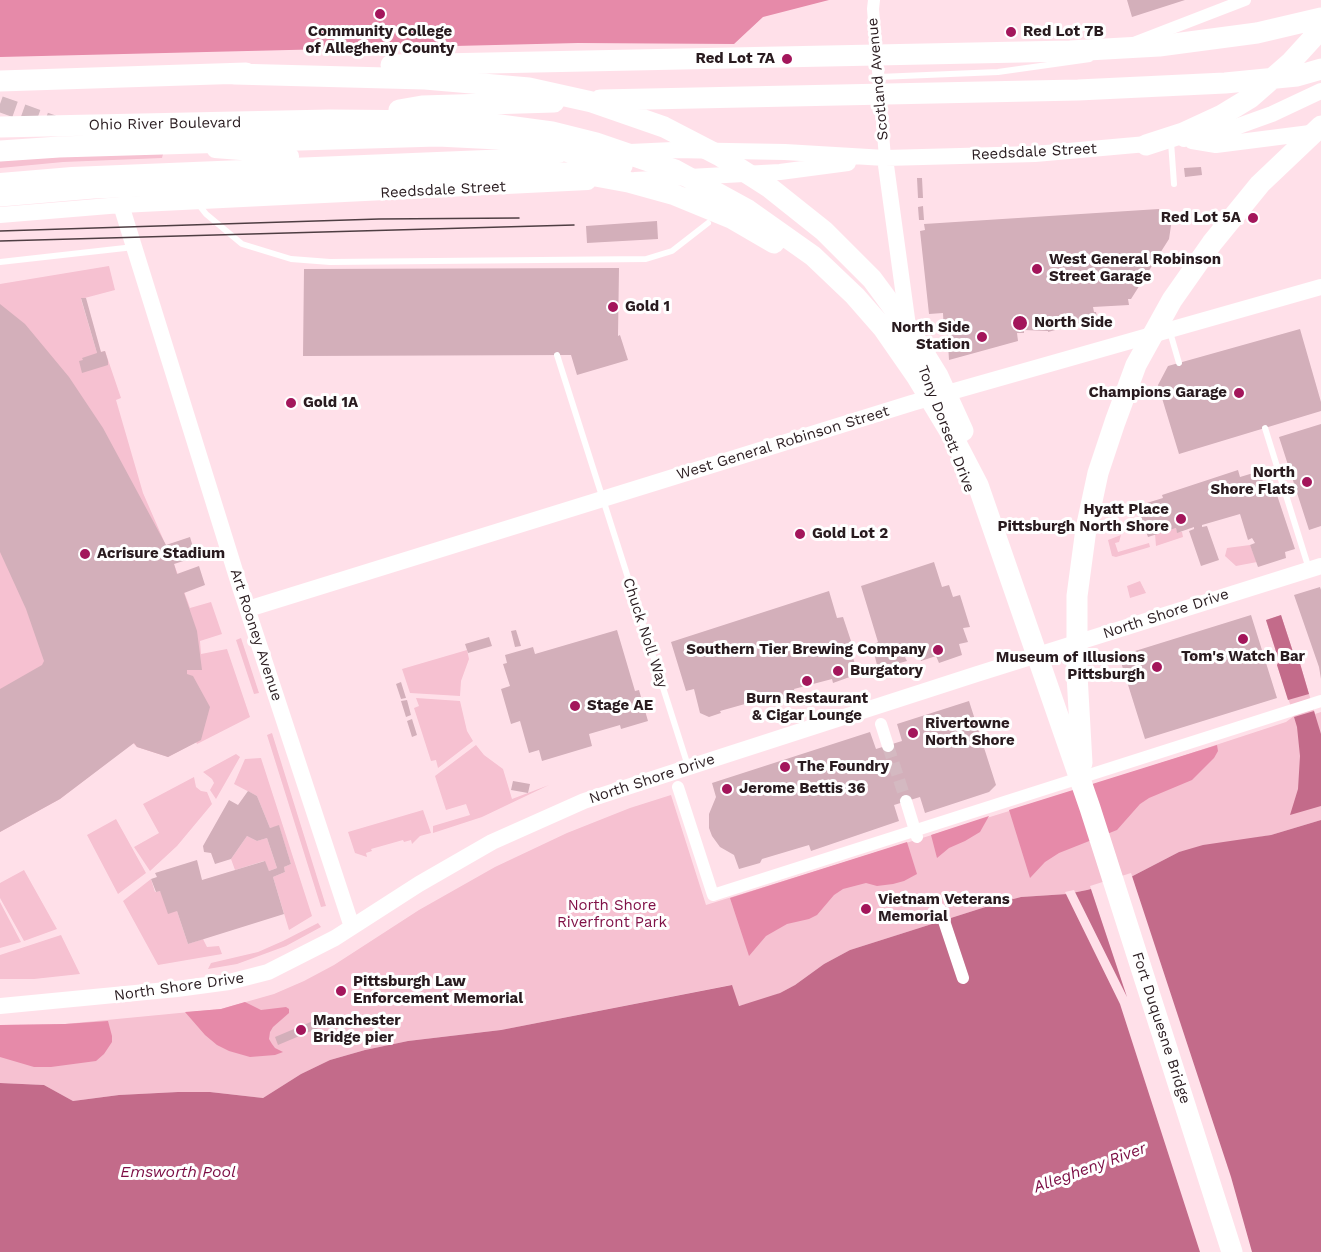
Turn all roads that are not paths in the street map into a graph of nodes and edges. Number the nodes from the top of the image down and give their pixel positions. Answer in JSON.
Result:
{"nodes":[{"id":1,"x":874,"y":0,"type":"edge"},
{"id":2,"x":1245,"y":0,"type":"edge"},
{"id":3,"x":1321,"y":18,"type":"edge"},
{"id":4,"x":1321,"y":29,"type":"edge"},
{"id":5,"x":1090,"y":59,"type":"joint"},
{"id":6,"x":1321,"y":69,"type":"edge"},
{"id":7,"x":234,"y":74,"type":"junction"},
{"id":8,"x":878,"y":76,"type":"junction"},
{"id":9,"x":0,"y":81,"type":"edge"},
{"id":10,"x":1321,"y":91,"type":"edge"},
{"id":11,"x":330,"y":120,"type":"junction"},
{"id":12,"x":1321,"y":126,"type":"edge"},
{"id":13,"x":0,"y":127,"type":"edge"},
{"id":14,"x":1321,"y":133,"type":"edge"},
{"id":15,"x":1176,"y":141,"type":"junction"},
{"id":16,"x":1146,"y":145,"type":"junction"},
{"id":17,"x":192,"y":148,"type":"dead end"},
{"id":18,"x":0,"y":151,"type":"edge"},
{"id":19,"x":885,"y":158,"type":"junction"},
{"id":20,"x":394,"y":161,"type":"junction"},
{"id":21,"x":0,"y":181,"type":"edge"},
{"id":22,"x":1174,"y":184,"type":"dead end"},
{"id":23,"x":0,"y":196,"type":"edge"},
{"id":24,"x":197,"y":202,"type":"junction"},
{"id":25,"x":121,"y":205,"type":"junction"},
{"id":26,"x":0,"y":215,"type":"edge"},
{"id":27,"x":708,"y":223,"type":"dead end"},
{"id":28,"x":134,"y":247,"type":"junction"},
{"id":29,"x":0,"y":262,"type":"edge"},
{"id":30,"x":1321,"y":287,"type":"edge"},
{"id":31,"x":1169,"y":329,"type":"junction"},
{"id":32,"x":557,"y":356,"type":"dead end"},
{"id":33,"x":1179,"y":363,"type":"dead end"},
{"id":34,"x":933,"y":397,"type":"junction"},
{"id":35,"x":1264,"y":428,"type":"dead end"},
{"id":36,"x":952,"y":435,"type":"junction"},
{"id":37,"x":602,"y":500,"type":"junction"},
{"id":38,"x":1315,"y":568,"type":"edge"},
{"id":39,"x":1015,"y":586,"type":"junction"},
{"id":40,"x":248,"y":609,"type":"junction"},
{"id":41,"x":1034,"y":656,"type":"junction"},
{"id":42,"x":1317,"y":703,"type":"edge"},
{"id":43,"x":881,"y":724,"type":"dead end"},
{"id":44,"x":888,"y":746,"type":"tunnel mouth"},
{"id":45,"x":688,"y":766,"type":"junction"},
{"id":46,"x":678,"y":787,"type":"dead end"},
{"id":47,"x":906,"y":801,"type":"tunnel mouth"},
{"id":48,"x":1090,"y":808,"type":"junction"},
{"id":49,"x":917,"y":835,"type":"junction"},
{"id":50,"x":940,"y":909,"type":"dead end"},
{"id":51,"x":352,"y":927,"type":"junction"},
{"id":52,"x":963,"y":978,"type":"dead end"},
{"id":53,"x":0,"y":1006,"type":"edge"},
{"id":54,"x":1232,"y":1251,"type":"edge"}],
"edges":[{"from":1,"to":8,"type":"street","name":"Scotland Avenue"},
{"from":2,"to":5,"type":"street"},
{"from":3,"to":7,"type":"highway"},
{"from":4,"to":16,"type":"highway"},
{"from":5,"to":8,"type":"lane"},
{"from":6,"to":11,"type":"highway"},
{"from":7,"to":9,"type":"highway"},
{"from":7,"to":39,"type":"highway"},
{"from":8,"to":19,"type":"street","name":"Scotland Avenue"},
{"from":10,"to":15,"type":"main road","name":"Reedsdale Street"},
{"from":11,"to":13,"type":"highway","name":"Ohio River Boulevard"},
{"from":11,"to":36,"type":"highway"},
{"from":12,"to":48,"type":"highway"},
{"from":14,"to":15,"type":"main road","name":"Reedsdale Street"},
{"from":14,"to":48,"type":"highway"},
{"from":15,"to":16,"type":"main road","name":"Reedsdale Street"},
{"from":15,"to":22,"type":"lane"},
{"from":16,"to":19,"type":"main road","name":"Reedsdale Street"},
{"from":17,"to":20,"type":"main road"},
{"from":18,"to":36,"type":"highway"},
{"from":19,"to":20,"type":"main road","name":"Reedsdale Street"},
{"from":19,"to":24,"type":"main road","name":"Reedsdale Street"},
{"from":19,"to":34,"type":"main road","name":"Tony Dorsett Drive"},
{"from":20,"to":21,"type":"main road","name":"Reedsdale Street"},
{"from":23,"to":39,"type":"highway"},
{"from":24,"to":25,"type":"main road","name":"Reedsdale Street"},
{"from":24,"to":27,"type":"lane"},
{"from":25,"to":26,"type":"main road","name":"Reedsdale Street"},
{"from":25,"to":28,"type":"main road","name":"Art Rooney Avenue"},
{"from":28,"to":29,"type":"lane"},
{"from":28,"to":40,"type":"main road","name":"Art Rooney Avenue"},
{"from":30,"to":31,"type":"main road","name":"West General Robinson Street"},
{"from":31,"to":33,"type":"lane"},
{"from":31,"to":34,"type":"main road","name":"West General Robinson Street"},
{"from":32,"to":37,"type":"lane","name":"Chuck Noll Way"},
{"from":34,"to":37,"type":"main road","name":"West General Robinson Street"},
{"from":34,"to":41,"type":"main road","name":"Tony Dorsett Drive"},
{"from":35,"to":38,"type":"lane"},
{"from":36,"to":48,"type":"highway"},
{"from":37,"to":40,"type":"main road","name":"West General Robinson Street"},
{"from":37,"to":45,"type":"lane","name":"Chuck Noll Way"},
{"from":38,"to":41,"type":"main road","name":"North Shore Drive"},
{"from":39,"to":48,"type":"highway"},
{"from":40,"to":51,"type":"main road","name":"Art Rooney Avenue"},
{"from":41,"to":45,"type":"main road","name":"North Shore Drive"},
{"from":42,"to":49,"type":"street"},
{"from":43,"to":44,"type":"street"},
{"from":45,"to":51,"type":"main road","name":"North Shore Drive"},
{"from":46,"to":49,"type":"street"},
{"from":47,"to":49,"type":"street"},
{"from":48,"to":54,"type":"highway","name":"Fort Duquesne Bridge"},
{"from":50,"to":52,"type":"street"},
{"from":51,"to":53,"type":"main road","name":"North Shore Drive"}]}
